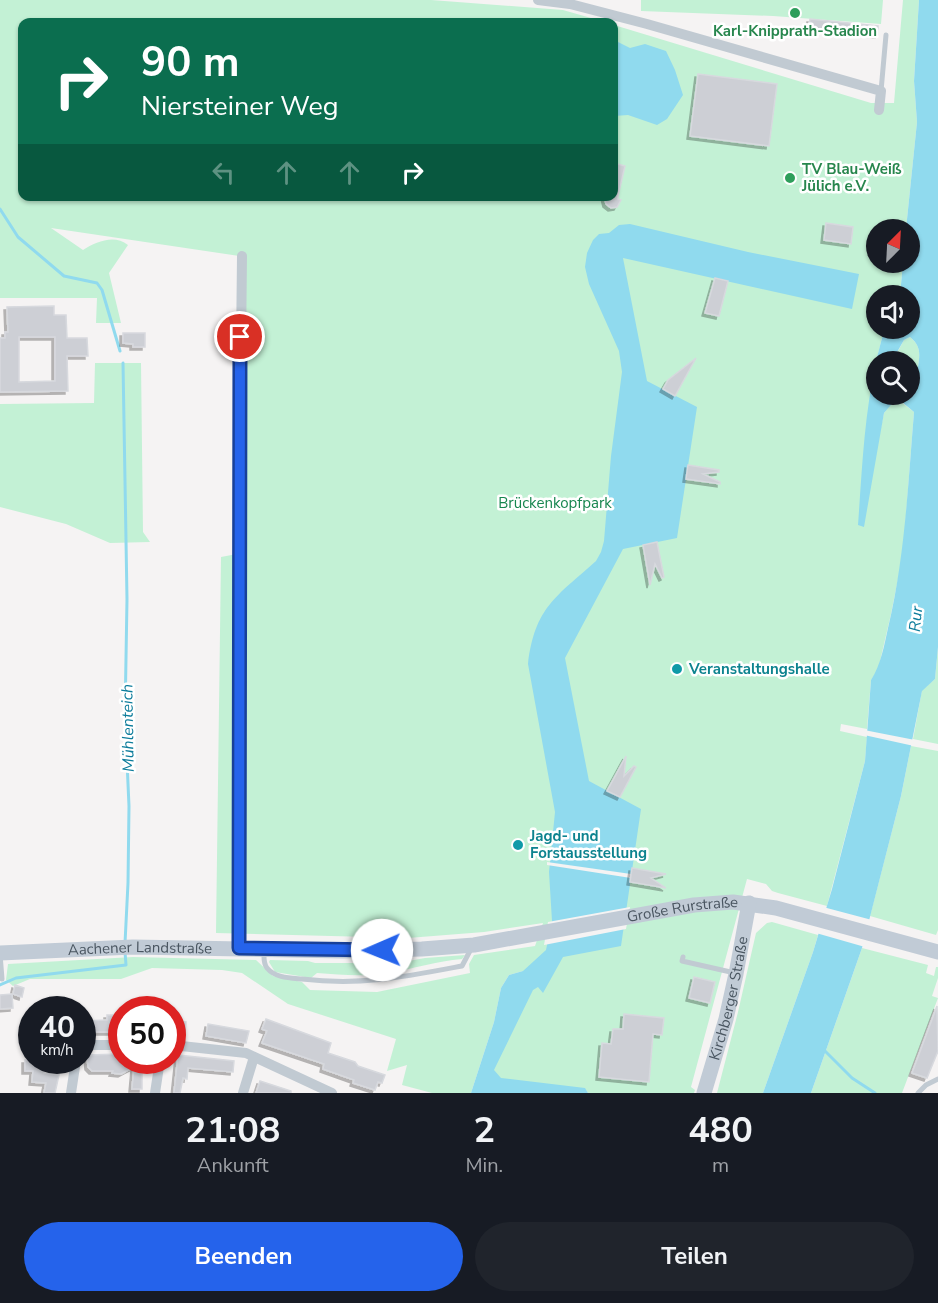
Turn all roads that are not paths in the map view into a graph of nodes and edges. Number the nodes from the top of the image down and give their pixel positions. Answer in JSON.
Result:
{"nodes":[{"id":1,"x":538,"y":0,"type":"edge"},
{"id":2,"x":886,"y":35,"type":"dead end"},
{"id":3,"x":881,"y":91,"type":"junction"},
{"id":4,"x":879,"y":110,"type":"dead end"},
{"id":5,"x":242,"y":252,"type":"dead end"},
{"id":6,"x":755,"y":903,"type":"junction"},
{"id":7,"x":474,"y":945,"type":"junction"},
{"id":8,"x":239,"y":948,"type":"junction"},
{"id":9,"x":264,"y":949,"type":"junction"},
{"id":10,"x":422,"y":949,"type":"joint"},
{"id":11,"x":938,"y":952,"type":"edge"},
{"id":12,"x":0,"y":953,"type":"edge"},
{"id":13,"x":682,"y":957,"type":"dead end"},
{"id":14,"x":736,"y":974,"type":"junction"},
{"id":15,"x":2,"y":979,"type":"dead end"},
{"id":16,"x":186,"y":1046,"type":"edge"},
{"id":17,"x":254,"y":1057,"type":"junction"},
{"id":18,"x":74,"y":1074,"type":"edge"},
{"id":19,"x":158,"y":1074,"type":"edge"},
{"id":20,"x":938,"y":1079,"type":"edge"},
{"id":21,"x":71,"y":1093,"type":"edge"},
{"id":22,"x":155,"y":1093,"type":"edge"},
{"id":23,"x":243,"y":1093,"type":"edge"},
{"id":24,"x":332,"y":1093,"type":"edge"},
{"id":25,"x":704,"y":1093,"type":"edge"},
{"id":26,"x":918,"y":1093,"type":"edge"}],
"edges":[{"from":1,"to":3,"type":"street"},
{"from":2,"to":3,"type":"lane"},
{"from":3,"to":4,"type":"street"},
{"from":5,"to":8,"type":"street"},
{"from":6,"to":7,"type":"main road","name":"Große Rurstraße"},
{"from":6,"to":11,"type":"main road","name":"Große Rurstraße"},
{"from":6,"to":14,"type":"main road","name":"Kirchberger Straße"},
{"from":7,"to":9,"type":"lane"},
{"from":7,"to":10,"type":"main road","name":"Große Rurstraße"},
{"from":8,"to":9,"type":"main road","name":"Aachener Landstraße"},
{"from":8,"to":12,"type":"main road","name":"Aachener Landstraße"},
{"from":9,"to":10,"type":"main road","name":"Aachener Landstraße"},
{"from":12,"to":15,"type":"lane"},
{"from":13,"to":14,"type":"lane"},
{"from":14,"to":25,"type":"main road","name":"Kirchberger Straße"},
{"from":16,"to":17,"type":"street"},
{"from":17,"to":23,"type":"street"},
{"from":17,"to":24,"type":"street"},
{"from":18,"to":21,"type":"street"},
{"from":19,"to":22,"type":"street"},
{"from":20,"to":26,"type":"lane"}]}
